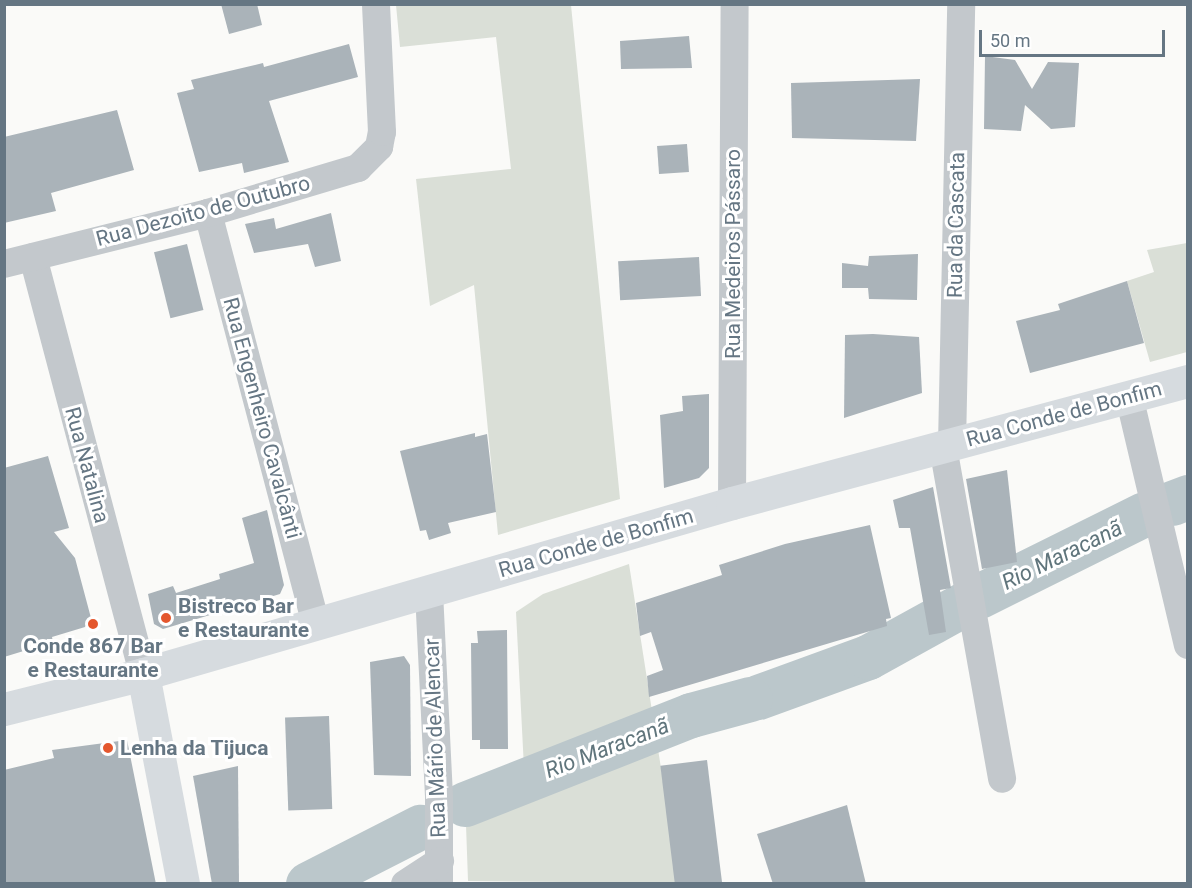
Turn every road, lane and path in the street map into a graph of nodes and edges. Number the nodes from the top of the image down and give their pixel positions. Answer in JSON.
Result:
{"nodes":[{"id":1,"x":376,"y":4,"type":"edge"},
{"id":2,"x":735,"y":4,"type":"edge"},
{"id":3,"x":961,"y":4,"type":"edge"},
{"id":4,"x":208,"y":213,"type":"junction"},
{"id":5,"x":33,"y":257,"type":"junction"},
{"id":6,"x":4,"y":264,"type":"edge"},
{"id":7,"x":1188,"y":381,"type":"edge"},
{"id":8,"x":1129,"y":396,"type":"junction"},
{"id":9,"x":948,"y":446,"type":"junction"},
{"id":10,"x":732,"y":503,"type":"junction"},
{"id":11,"x":1171,"y":532,"type":"edge"},
{"id":12,"x":429,"y":592,"type":"junction"},
{"id":13,"x":315,"y":622,"type":"junction"},
{"id":14,"x":1188,"y":645,"type":"edge"},
{"id":15,"x":143,"y":674,"type":"junction"},
{"id":16,"x":4,"y":709,"type":"edge"},
{"id":17,"x":1002,"y":779,"type":"dead end"},
{"id":18,"x":439,"y":860,"type":"edge"},
{"id":19,"x":183,"y":884,"type":"edge"},
{"id":20,"x":405,"y":884,"type":"edge"}],
"edges":[{"from":1,"to":4,"type":"street","name":"Rua Dezoito de Outubro"},
{"from":2,"to":10,"type":"street","name":"Rua Medeiros Pássaro"},
{"from":3,"to":9,"type":"street","name":"Rua da Cascata"},
{"from":4,"to":5,"type":"street","name":"Rua Dezoito de Outubro"},
{"from":4,"to":13,"type":"street","name":"Rua Engenheiro Cavalcânti"},
{"from":5,"to":6,"type":"street","name":"Rua Dezoito de Outubro"},
{"from":5,"to":15,"type":"street","name":"Rua Natalina"},
{"from":7,"to":8,"type":"main road","name":"Rua Conde de Bonfim"},
{"from":8,"to":9,"type":"main road","name":"Rua Conde de Bonfim"},
{"from":8,"to":11,"type":"street"},
{"from":9,"to":10,"type":"main road","name":"Rua Conde de Bonfim"},
{"from":9,"to":17,"type":"street","name":"Rua da Cascata"},
{"from":10,"to":12,"type":"main road","name":"Rua Conde de Bonfim"},
{"from":11,"to":14,"type":"street"},
{"from":12,"to":13,"type":"main road","name":"Rua Conde de Bonfim"},
{"from":12,"to":18,"type":"street","name":"Rua Mário de Alencar"},
{"from":13,"to":15,"type":"main road","name":"Rua Conde de Bonfim"},
{"from":15,"to":16,"type":"main road","name":"Rua Conde de Bonfim"},
{"from":15,"to":19,"type":"main road"},
{"from":18,"to":20,"type":"street"}]}
